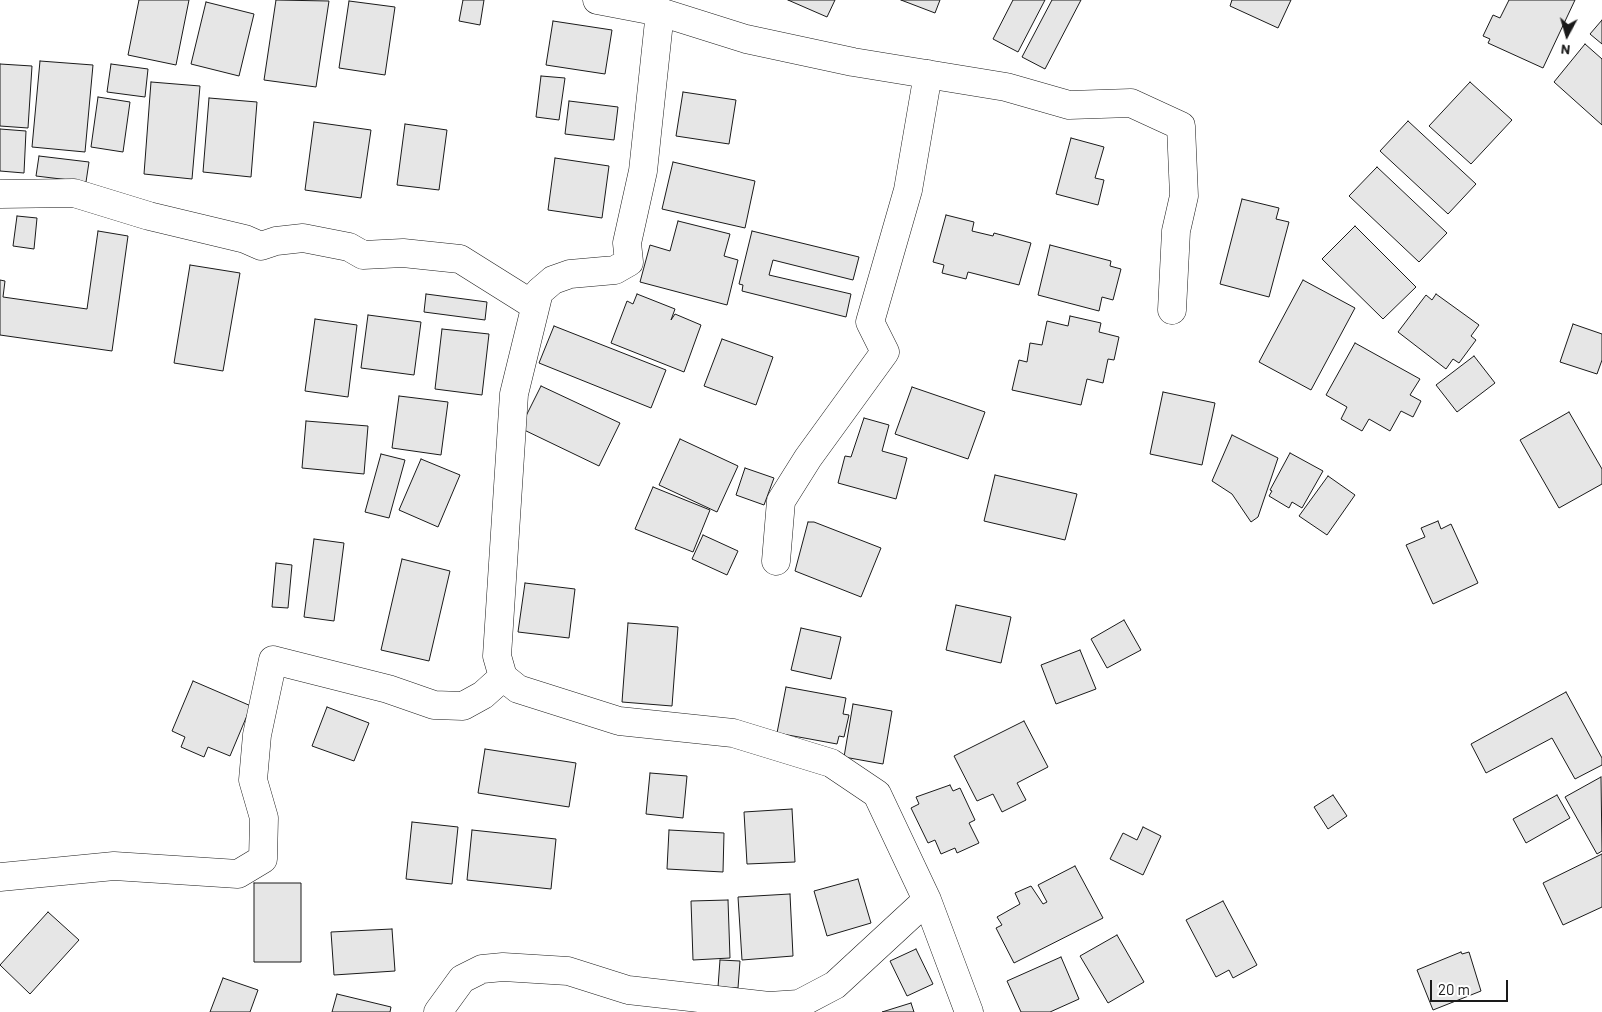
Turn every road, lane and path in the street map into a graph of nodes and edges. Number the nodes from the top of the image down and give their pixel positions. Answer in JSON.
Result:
{"nodes":[{"id":1,"x":597,"y":0,"type":"edge"},
{"id":2,"x":660,"y":12,"type":"junction"},
{"id":3,"x":928,"y":74,"type":"junction"},
{"id":4,"x":0,"y":194,"type":"edge"},
{"id":5,"x":535,"y":306,"type":"junction"},
{"id":6,"x":1172,"y":310,"type":"dead end"},
{"id":7,"x":776,"y":561,"type":"dead end"},
{"id":8,"x":503,"y":677,"type":"junction"},
{"id":9,"x":0,"y":877,"type":"edge"},
{"id":10,"x":927,"y":900,"type":"junction"},
{"id":11,"x":438,"y":1012,"type":"edge"},
{"id":12,"x":969,"y":1012,"type":"edge"}],
"edges":[{"from":1,"to":2,"type":"street"},
{"from":2,"to":3,"type":"street"},
{"from":2,"to":5,"type":"street"},
{"from":3,"to":6,"type":"street"},
{"from":3,"to":7,"type":"street"},
{"from":4,"to":5,"type":"street"},
{"from":5,"to":8,"type":"street"},
{"from":8,"to":9,"type":"street"},
{"from":8,"to":10,"type":"street"},
{"from":10,"to":11,"type":"street"},
{"from":10,"to":12,"type":"street"}]}
